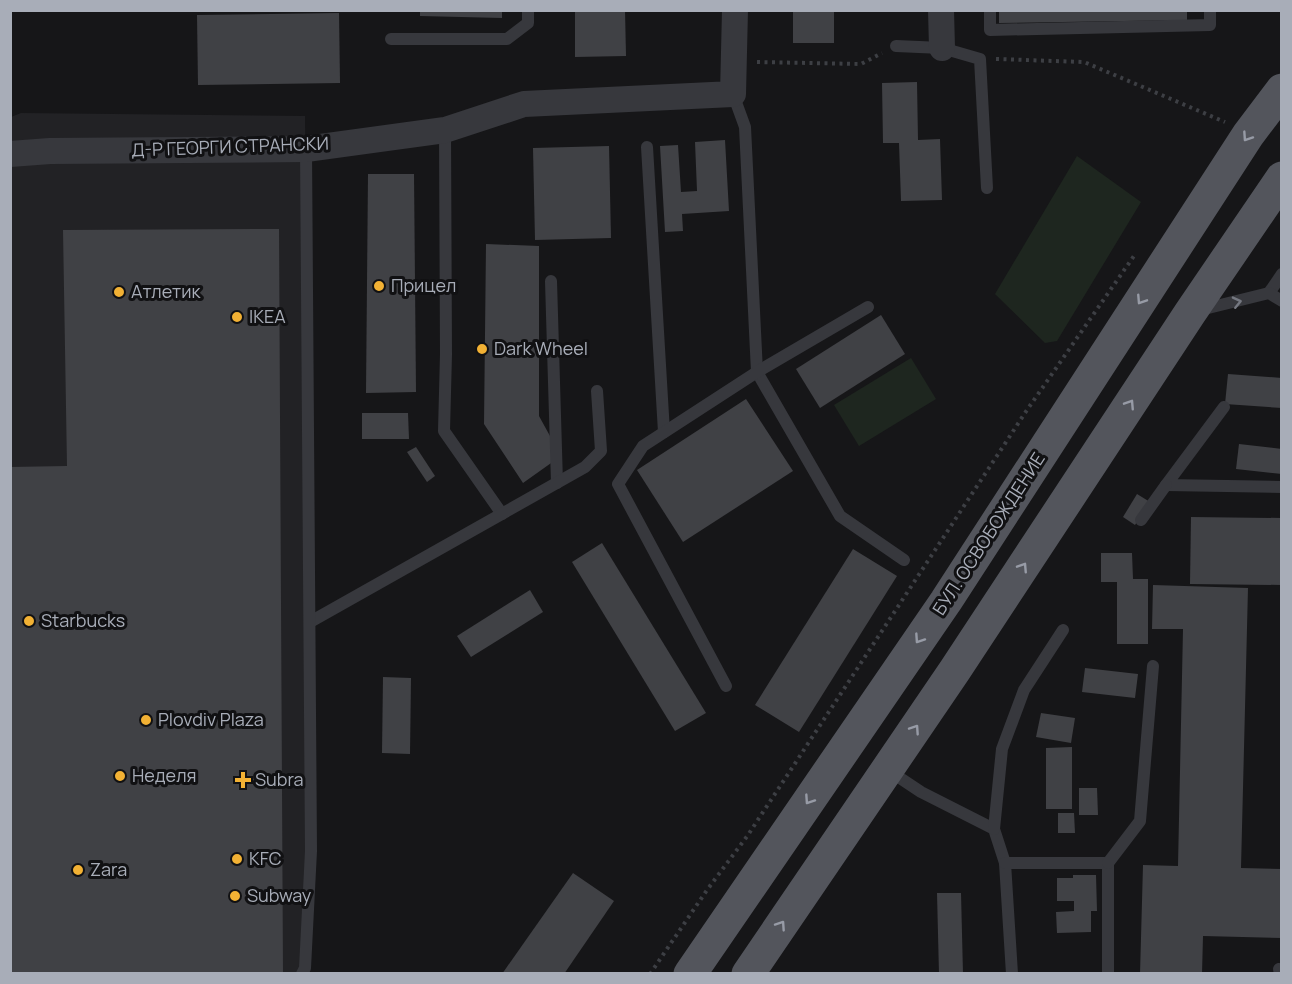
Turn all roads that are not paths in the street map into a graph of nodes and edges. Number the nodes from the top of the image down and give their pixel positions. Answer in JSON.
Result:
{"nodes":[{"id":1,"x":528,"y":10,"type":"edge"},
{"id":2,"x":735,"y":10,"type":"edge"},
{"id":3,"x":941,"y":10,"type":"edge"},
{"id":4,"x":990,"y":10,"type":"edge"},
{"id":5,"x":1210,"y":10,"type":"edge"},
{"id":6,"x":391,"y":39,"type":"dead end"},
{"id":7,"x":896,"y":46,"type":"road end"},
{"id":8,"x":942,"y":48,"type":"junction"},
{"id":9,"x":1281,"y":90,"type":"edge"},
{"id":10,"x":733,"y":94,"type":"junction"},
{"id":11,"x":446,"y":130,"type":"junction"},
{"id":12,"x":647,"y":147,"type":"dead end"},
{"id":13,"x":306,"y":149,"type":"junction"},
{"id":14,"x":10,"y":154,"type":"edge"},
{"id":15,"x":1281,"y":178,"type":"edge"},
{"id":16,"x":987,"y":188,"type":"dead end"},
{"id":17,"x":1281,"y":274,"type":"edge"},
{"id":18,"x":551,"y":281,"type":"dead end"},
{"id":19,"x":1269,"y":293,"type":"junction"},
{"id":20,"x":1281,"y":301,"type":"edge"},
{"id":21,"x":868,"y":307,"type":"dead end"},
{"id":22,"x":1190,"y":313,"type":"junction"},
{"id":23,"x":757,"y":372,"type":"junction"},
{"id":24,"x":597,"y":391,"type":"dead end"},
{"id":25,"x":1224,"y":407,"type":"dead end"},
{"id":26,"x":664,"y":432,"type":"junction"},
{"id":27,"x":557,"y":483,"type":"junction"},
{"id":28,"x":1166,"y":485,"type":"junction"},
{"id":29,"x":1281,"y":487,"type":"edge"},
{"id":30,"x":502,"y":514,"type":"junction"},
{"id":31,"x":1141,"y":520,"type":"dead end"},
{"id":32,"x":904,"y":560,"type":"dead end"},
{"id":33,"x":310,"y":622,"type":"junction"},
{"id":34,"x":1063,"y":630,"type":"dead end"},
{"id":35,"x":1153,"y":666,"type":"dead end"},
{"id":36,"x":726,"y":686,"type":"dead end"},
{"id":37,"x":888,"y":770,"type":"junction"},
{"id":38,"x":994,"y":829,"type":"junction"},
{"id":39,"x":1005,"y":863,"type":"junction"},
{"id":40,"x":1108,"y":863,"type":"junction"},
{"id":41,"x":302,"y":974,"type":"edge"},
{"id":42,"x":690,"y":974,"type":"edge"},
{"id":43,"x":748,"y":974,"type":"edge"},
{"id":44,"x":1012,"y":974,"type":"edge"},
{"id":45,"x":1108,"y":974,"type":"edge"}],
"edges":[{"from":1,"to":6,"type":"lane"},
{"from":2,"to":10,"type":"street"},
{"from":3,"to":8,"type":"street"},
{"from":4,"to":5,"type":"lane"},
{"from":7,"to":8,"type":"lane"},
{"from":8,"to":16,"type":"lane"},
{"from":9,"to":42,"type":"main road","name":"БУЛ. ОСВОБОЖДЕНИЕ","one_way":true},
{"from":10,"to":11,"type":"street","name":"Д-Р ГЕОРГИ СТРАНСКИ"},
{"from":10,"to":23,"type":"lane"},
{"from":11,"to":13,"type":"street","name":"Д-Р ГЕОРГИ СТРАНСКИ"},
{"from":11,"to":30,"type":"lane"},
{"from":12,"to":26,"type":"lane"},
{"from":13,"to":14,"type":"street","name":"Д-Р ГЕОРГИ СТРАНСКИ"},
{"from":13,"to":33,"type":"lane"},
{"from":15,"to":22,"type":"main road"},
{"from":17,"to":19,"type":"lane"},
{"from":18,"to":27,"type":"lane"},
{"from":19,"to":20,"type":"lane"},
{"from":22,"to":19,"type":"lane","one_way":true},
{"from":21,"to":23,"type":"lane"},
{"from":37,"to":22,"type":"main road","one_way":true},
{"from":23,"to":26,"type":"lane"},
{"from":23,"to":32,"type":"lane"},
{"from":24,"to":27,"type":"lane"},
{"from":25,"to":28,"type":"lane"},
{"from":26,"to":36,"type":"lane"},
{"from":27,"to":30,"type":"lane"},
{"from":28,"to":29,"type":"lane"},
{"from":28,"to":31,"type":"lane"},
{"from":30,"to":33,"type":"lane"},
{"from":33,"to":41,"type":"lane"},
{"from":34,"to":38,"type":"lane"},
{"from":35,"to":40,"type":"lane"},
{"from":37,"to":38,"type":"lane"},
{"from":43,"to":37,"type":"main road","one_way":true},
{"from":38,"to":39,"type":"lane"},
{"from":39,"to":40,"type":"lane"},
{"from":39,"to":44,"type":"lane"},
{"from":40,"to":45,"type":"lane"}]}
